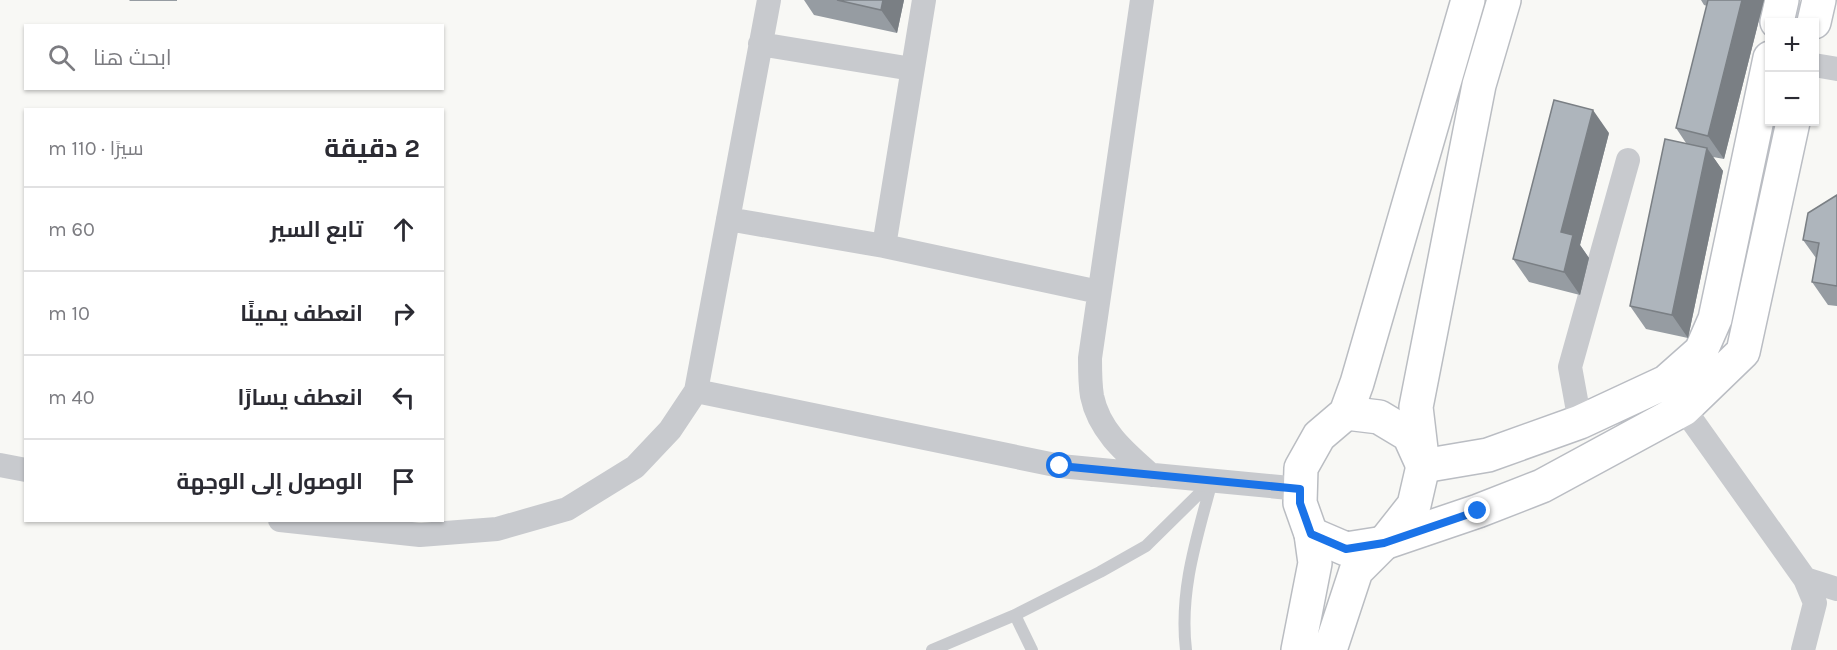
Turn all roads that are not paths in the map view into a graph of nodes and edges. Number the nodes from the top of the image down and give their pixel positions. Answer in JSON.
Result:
{"nodes":[{"id":1,"x":769,"y":0,"type":"edge"},
{"id":2,"x":924,"y":0,"type":"edge"},
{"id":3,"x":1142,"y":0,"type":"edge"},
{"id":4,"x":1468,"y":0,"type":"edge"},
{"id":5,"x":1504,"y":0,"type":"edge"},
{"id":6,"x":1782,"y":0,"type":"edge"},
{"id":7,"x":1819,"y":0,"type":"edge"},
{"id":8,"x":1778,"y":18,"type":"edge"},
{"id":9,"x":1815,"y":18,"type":"edge"},
{"id":10,"x":760,"y":45,"type":"junction"},
{"id":11,"x":1819,"y":66,"type":"edge"},
{"id":12,"x":912,"y":69,"type":"junction"},
{"id":13,"x":1837,"y":69,"type":"edge"},
{"id":14,"x":1767,"y":72,"type":"edge"},
{"id":15,"x":1792,"y":126,"type":"edge"},
{"id":16,"x":1628,"y":160,"type":"dead end"},
{"id":17,"x":728,"y":219,"type":"junction"},
{"id":18,"x":884,"y":246,"type":"junction"},
{"id":19,"x":1099,"y":292,"type":"junction"},
{"id":20,"x":696,"y":391,"type":"junction"},
{"id":21,"x":1684,"y":409,"type":"junction"},
{"id":22,"x":1346,"y":412,"type":"junction"},
{"id":23,"x":1580,"y":422,"type":"junction"},
{"id":24,"x":0,"y":465,"type":"edge"},
{"id":25,"x":1423,"y":466,"type":"junction"},
{"id":26,"x":24,"y":470,"type":"edge"},
{"id":27,"x":1151,"y":475,"type":"junction"},
{"id":28,"x":1212,"y":480,"type":"junction"},
{"id":29,"x":1300,"y":489,"type":"junction"},
{"id":30,"x":299,"y":522,"type":"edge"},
{"id":31,"x":1311,"y":534,"type":"junction"},
{"id":32,"x":1384,"y":543,"type":"junction"},
{"id":33,"x":1805,"y":579,"type":"junction"},
{"id":34,"x":1837,"y":589,"type":"edge"},
{"id":35,"x":1015,"y":615,"type":"junction"},
{"id":36,"x":932,"y":650,"type":"edge"},
{"id":37,"x":1032,"y":650,"type":"edge"},
{"id":38,"x":1186,"y":650,"type":"edge"},
{"id":39,"x":1298,"y":650,"type":"edge"},
{"id":40,"x":1330,"y":650,"type":"edge"},
{"id":41,"x":1803,"y":650,"type":"edge"}],
"edges":[{"from":1,"to":10,"type":"street"},
{"from":2,"to":12,"type":"street"},
{"from":3,"to":19,"type":"street"},
{"from":4,"to":22,"type":"main road"},
{"from":5,"to":25,"type":"main road"},
{"from":6,"to":8,"type":"main road"},
{"from":7,"to":9,"type":"main road"},
{"from":10,"to":12,"type":"street"},
{"from":10,"to":17,"type":"street"},
{"from":11,"to":13,"type":"street"},
{"from":12,"to":18,"type":"street"},
{"from":14,"to":23,"type":"main road"},
{"from":15,"to":21,"type":"main road"},
{"from":16,"to":23,"type":"street"},
{"from":17,"to":18,"type":"street"},
{"from":17,"to":20,"type":"street"},
{"from":18,"to":19,"type":"street"},
{"from":19,"to":27,"type":"street"},
{"from":20,"to":27,"type":"street"},
{"from":20,"to":30,"type":"street"},
{"from":21,"to":32,"type":"main road"},
{"from":21,"to":33,"type":"street"},
{"from":22,"to":25,"type":"main road"},
{"from":22,"to":29,"type":"main road"},
{"from":23,"to":25,"type":"main road"},
{"from":24,"to":26,"type":"street"},
{"from":25,"to":32,"type":"main road"},
{"from":27,"to":28,"type":"street"},
{"from":28,"to":29,"type":"street"},
{"from":28,"to":35,"type":"lane"},
{"from":28,"to":38,"type":"lane"},
{"from":29,"to":31,"type":"main road"},
{"from":31,"to":32,"type":"main road"},
{"from":31,"to":39,"type":"main road"},
{"from":32,"to":40,"type":"main road"},
{"from":33,"to":34,"type":"street"},
{"from":33,"to":41,"type":"street"},
{"from":35,"to":36,"type":"lane"},
{"from":35,"to":37,"type":"lane"}]}
